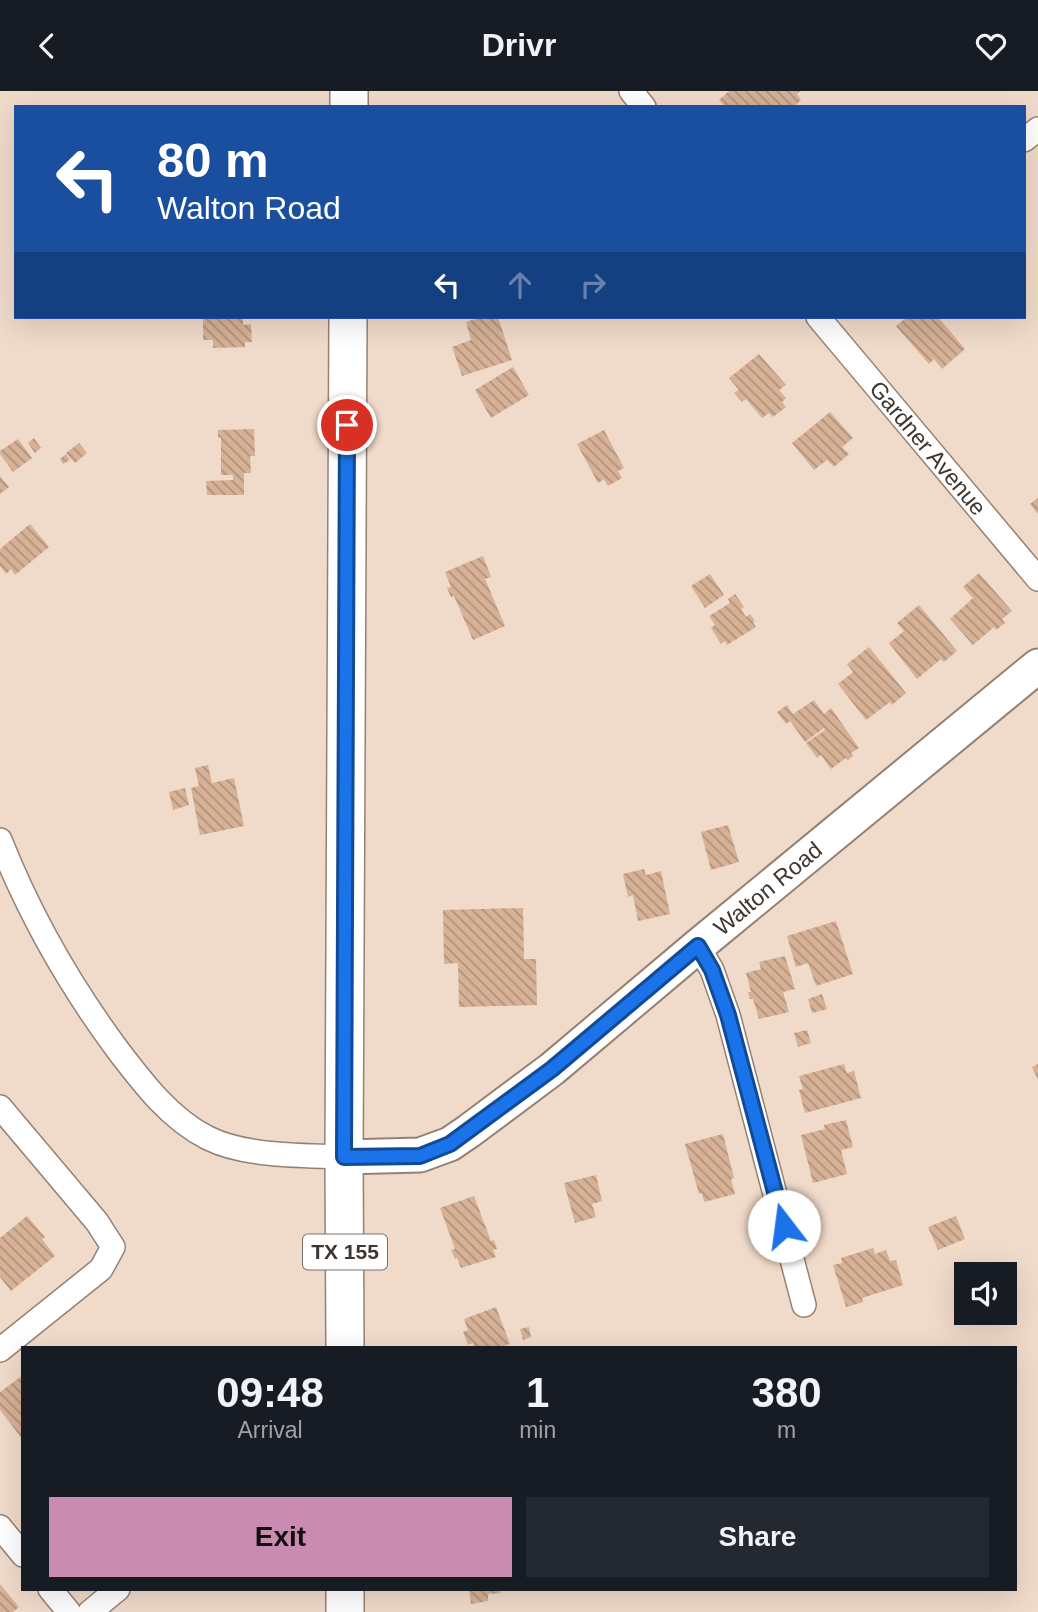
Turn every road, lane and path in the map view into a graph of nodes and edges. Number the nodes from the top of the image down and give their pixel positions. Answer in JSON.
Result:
{"nodes":[{"id":1,"x":631,"y":91,"type":"edge"},
{"id":2,"x":642,"y":105,"type":"edge"},
{"id":3,"x":348,"y":319,"type":"edge"},
{"id":4,"x":820,"y":319,"type":"edge"},
{"id":5,"x":1038,"y":579,"type":"edge"},
{"id":6,"x":1038,"y":666,"type":"edge"},
{"id":7,"x":0,"y":841,"type":"edge"},
{"id":8,"x":698,"y":946,"type":"junction"},
{"id":9,"x":0,"y":1107,"type":"edge"},
{"id":10,"x":344,"y":1157,"type":"junction"},
{"id":11,"x":804,"y":1305,"type":"dead end"},
{"id":12,"x":345,"y":1346,"type":"edge"},
{"id":13,"x":0,"y":1350,"type":"edge"},
{"id":14,"x":0,"y":1527,"type":"edge"},
{"id":15,"x":21,"y":1553,"type":"edge"},
{"id":16,"x":52,"y":1591,"type":"edge"},
{"id":17,"x":116,"y":1591,"type":"edge"},
{"id":18,"x":345,"y":1591,"type":"edge"},
{"id":19,"x":69,"y":1612,"type":"edge"},
{"id":20,"x":90,"y":1612,"type":"edge"},
{"id":21,"x":345,"y":1612,"type":"edge"}],
"edges":[{"from":1,"to":2,"type":"street"},
{"from":3,"to":10,"type":"main road","number":"TX 155"},
{"from":4,"to":5,"type":"street","name":"Gardner Avenue"},
{"from":6,"to":8,"type":"street","name":"Walton Road"},
{"from":7,"to":10,"type":"street"},
{"from":8,"to":10,"type":"street","name":"Walton Road"},
{"from":8,"to":11,"type":"street"},
{"from":9,"to":13,"type":"street"},
{"from":10,"to":12,"type":"main road","number":"TX 155"},
{"from":14,"to":15,"type":"street"},
{"from":16,"to":19,"type":"street"},
{"from":17,"to":20,"type":"street"},
{"from":18,"to":21,"type":"main road"}]}
